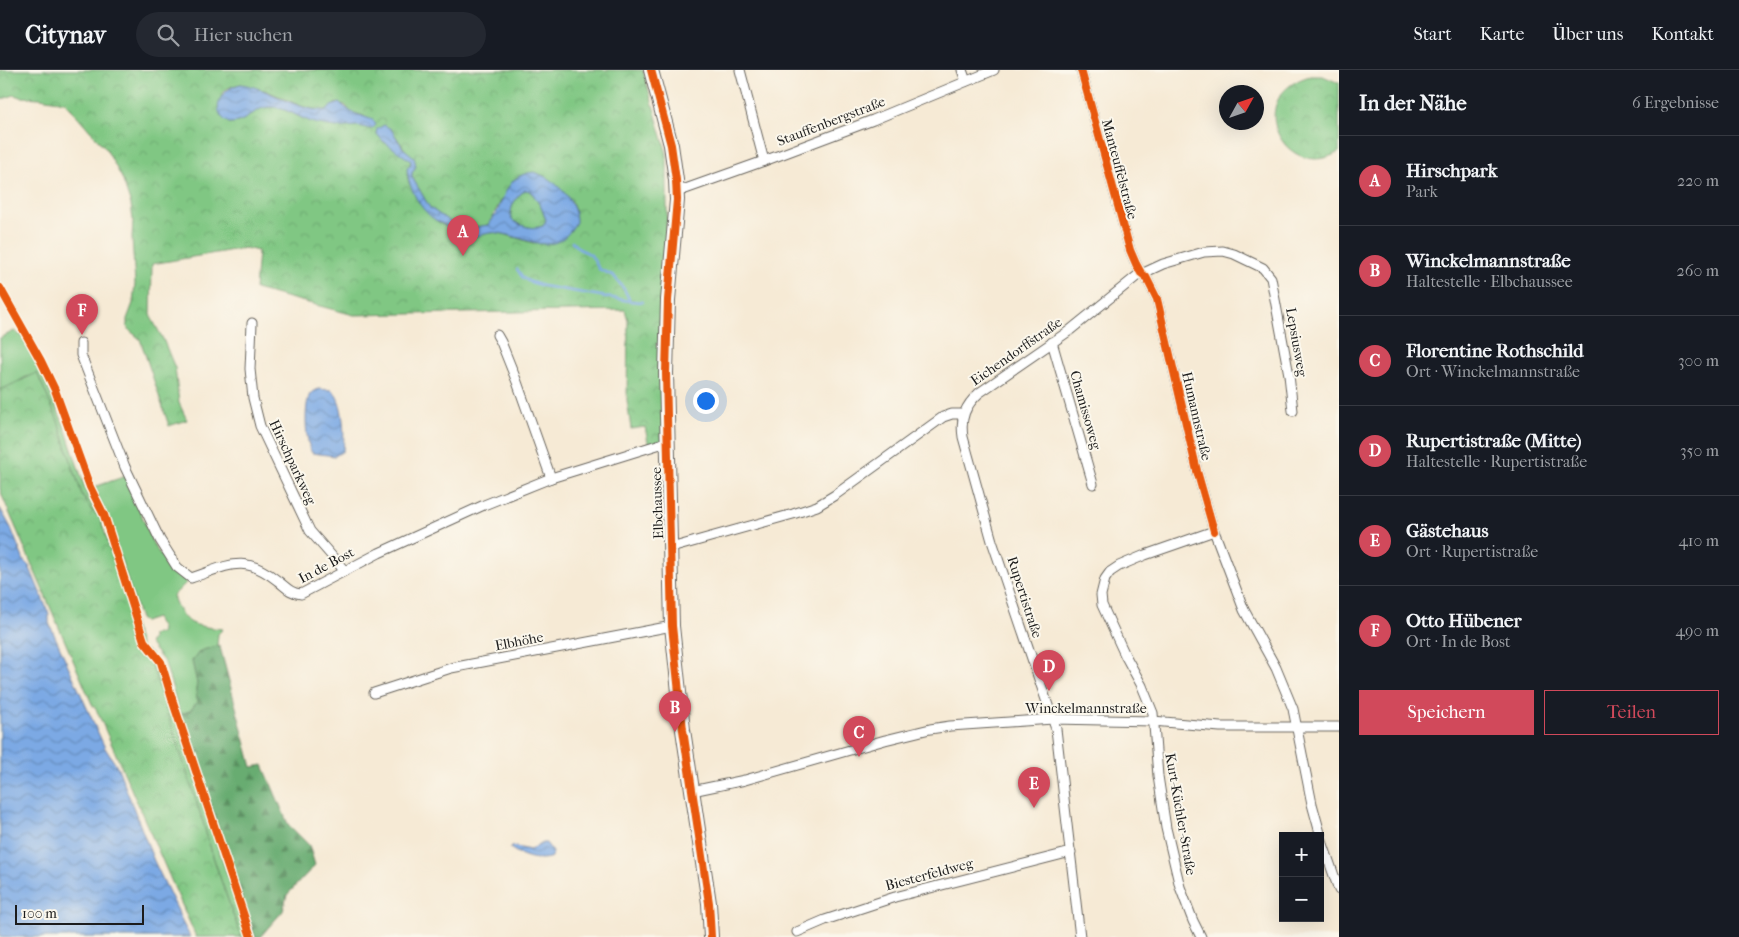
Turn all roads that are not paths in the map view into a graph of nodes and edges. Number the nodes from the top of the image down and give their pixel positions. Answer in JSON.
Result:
{"nodes":[{"id":1,"x":651,"y":70,"type":"edge"},
{"id":2,"x":740,"y":70,"type":"edge"},
{"id":3,"x":962,"y":70,"type":"edge"},
{"id":4,"x":994,"y":70,"type":"edge"},
{"id":5,"x":1081,"y":70,"type":"edge"},
{"id":6,"x":966,"y":81,"type":"junction"},
{"id":7,"x":764,"y":162,"type":"junction"},
{"id":8,"x":677,"y":192,"type":"junction"},
{"id":9,"x":1141,"y":273,"type":"junction"},
{"id":10,"x":1271,"y":278,"type":"joint"},
{"id":11,"x":252,"y":323,"type":"dead end"},
{"id":12,"x":497,"y":335,"type":"dead end"},
{"id":13,"x":1052,"y":342,"type":"junction"},
{"id":14,"x":81,"y":343,"type":"dead end"},
{"id":15,"x":1292,"y":411,"type":"dead end"},
{"id":16,"x":963,"y":414,"type":"junction"},
{"id":17,"x":667,"y":442,"type":"junction"},
{"id":18,"x":551,"y":478,"type":"junction"},
{"id":19,"x":1093,"y":484,"type":"dead end"},
{"id":20,"x":1214,"y":531,"type":"junction"},
{"id":21,"x":671,"y":548,"type":"junction"},
{"id":22,"x":344,"y":570,"type":"junction"},
{"id":23,"x":672,"y":626,"type":"junction"},
{"id":24,"x":374,"y":693,"type":"dead end"},
{"id":25,"x":1053,"y":720,"type":"junction"},
{"id":26,"x":1153,"y":721,"type":"junction"},
{"id":27,"x":1339,"y":727,"type":"edge"},
{"id":28,"x":1298,"y":728,"type":"junction"},
{"id":29,"x":692,"y":791,"type":"junction"},
{"id":30,"x":1071,"y":852,"type":"junction"},
{"id":31,"x":1339,"y":890,"type":"edge"},
{"id":32,"x":797,"y":932,"type":"dead end"},
{"id":33,"x":711,"y":937,"type":"edge"},
{"id":34,"x":1080,"y":937,"type":"edge"},
{"id":35,"x":1201,"y":937,"type":"edge"}],
"edges":[{"from":1,"to":8,"type":"main road","name":"Elbchaussee"},
{"from":2,"to":7,"type":"street"},
{"from":3,"to":6,"type":"street"},
{"from":4,"to":6,"type":"street","name":"Stauffenbergstraße"},
{"from":5,"to":9,"type":"street","name":"Manteuffelstraße"},
{"from":6,"to":7,"type":"street","name":"Stauffenbergstraße"},
{"from":7,"to":8,"type":"street","name":"Stauffenbergstraße"},
{"from":8,"to":17,"type":"main road","name":"Elbchaussee"},
{"from":9,"to":10,"type":"street","name":"Eichendorffstraße"},
{"from":9,"to":13,"type":"street","name":"Eichendorffstraße"},
{"from":9,"to":20,"type":"street","name":"Humannstraße"},
{"from":10,"to":15,"type":"street","name":"Lepsiusweg"},
{"from":11,"to":22,"type":"street","name":"Hirschparkweg"},
{"from":12,"to":18,"type":"street"},
{"from":13,"to":16,"type":"street","name":"Eichendorffstraße"},
{"from":13,"to":19,"type":"street","name":"Chamissoweg"},
{"from":14,"to":22,"type":"street","name":"In de Bost"},
{"from":16,"to":21,"type":"street"},
{"from":16,"to":25,"type":"street","name":"Rupertistraße"},
{"from":17,"to":18,"type":"street","name":"In de Bost"},
{"from":17,"to":21,"type":"main road","name":"Elbchaussee"},
{"from":18,"to":22,"type":"street","name":"In de Bost"},
{"from":20,"to":26,"type":"street","name":"Kurt-Küchler-Straße"},
{"from":20,"to":28,"type":"street","name":"Humannstraße"},
{"from":21,"to":23,"type":"main road","name":"Elbchaussee"},
{"from":23,"to":24,"type":"street","name":"Elbhöhe"},
{"from":23,"to":29,"type":"main road","name":"Elbchaussee"},
{"from":25,"to":26,"type":"street","name":"Winckelmannstraße"},
{"from":25,"to":29,"type":"street","name":"Winckelmannstraße"},
{"from":25,"to":30,"type":"street","name":"Rupertistraße"},
{"from":26,"to":28,"type":"street","name":"Winckelmannstraße"},
{"from":26,"to":35,"type":"street","name":"Kurt-Küchler-Straße"},
{"from":27,"to":28,"type":"street","name":"Winckelmannstraße"},
{"from":28,"to":31,"type":"street","name":"Humannstraße"},
{"from":29,"to":33,"type":"main road","name":"Elbchaussee"},
{"from":30,"to":32,"type":"street","name":"Biesterfeldweg"},
{"from":30,"to":34,"type":"street","name":"Rupertistraße"}]}
